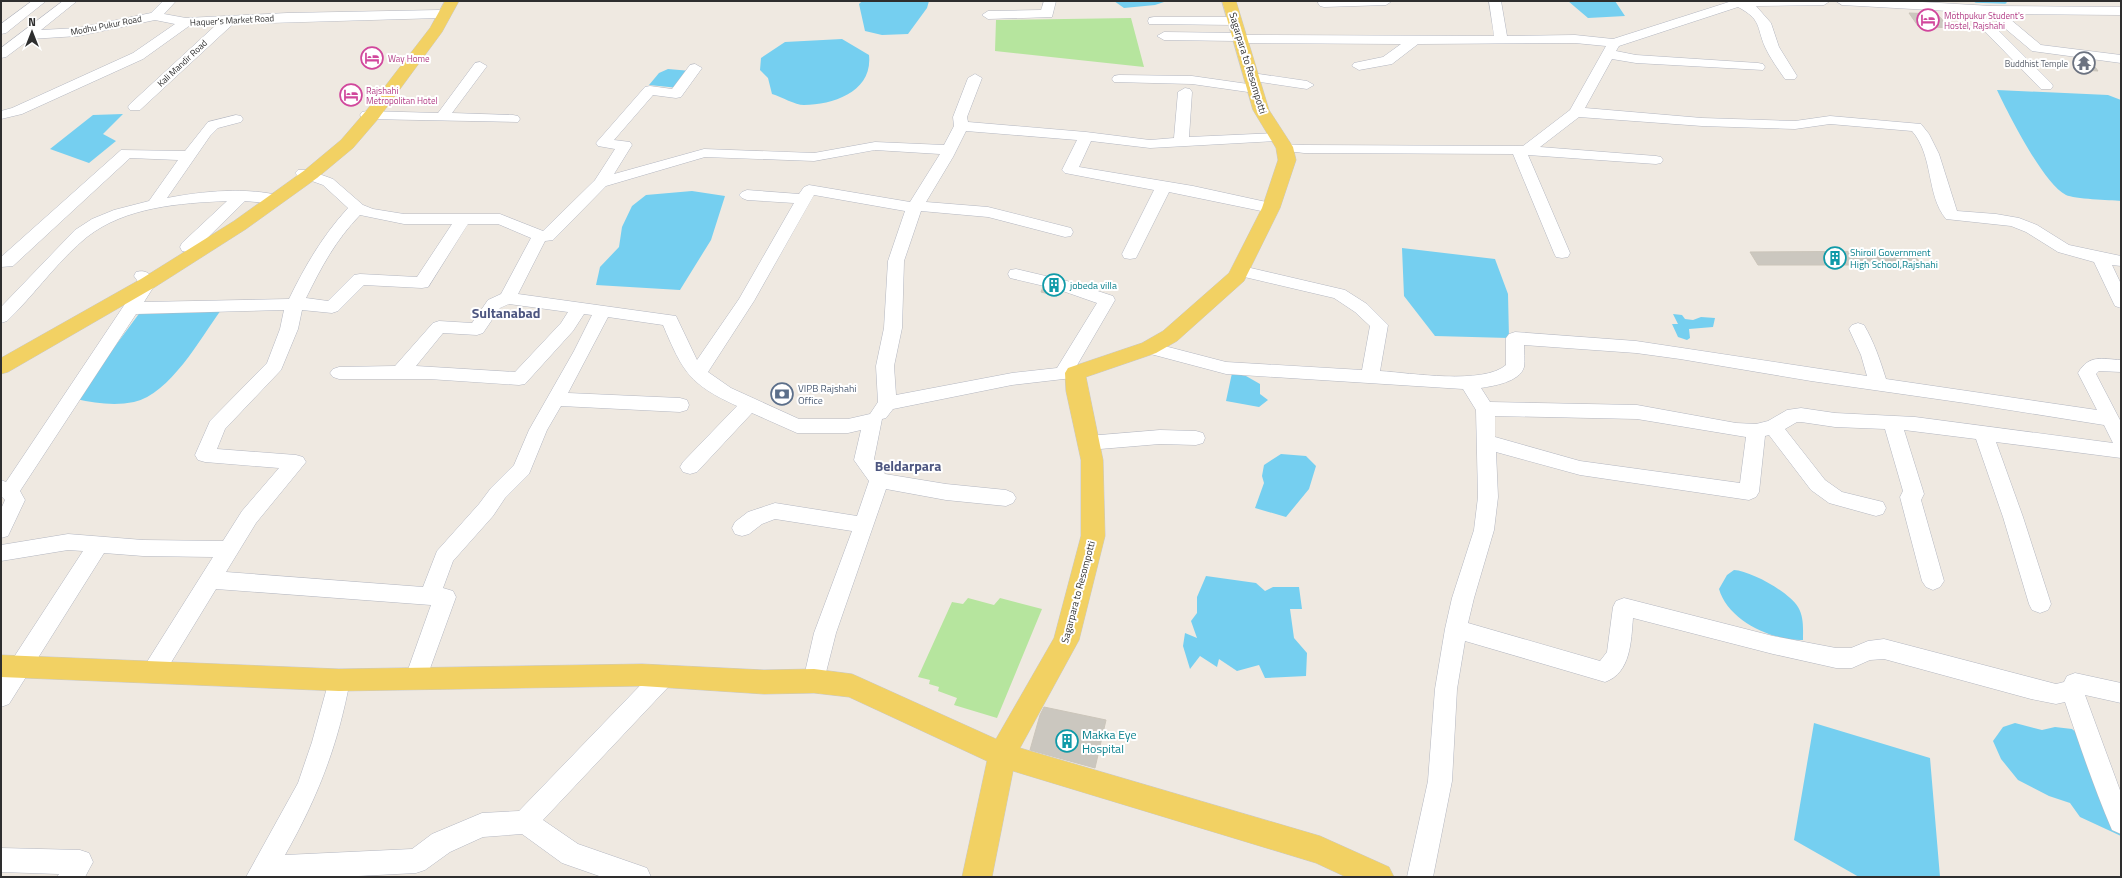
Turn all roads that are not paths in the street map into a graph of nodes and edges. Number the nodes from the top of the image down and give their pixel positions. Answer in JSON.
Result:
{"nodes":[{"id":1,"x":40,"y":1,"type":"edge"},
{"id":2,"x":71,"y":1,"type":"edge"},
{"id":3,"x":170,"y":1,"type":"edge"},
{"id":4,"x":452,"y":1,"type":"edge"},
{"id":5,"x":1050,"y":1,"type":"edge"},
{"id":6,"x":1229,"y":1,"type":"edge"},
{"id":7,"x":1386,"y":1,"type":"edge"},
{"id":8,"x":1495,"y":1,"type":"edge"},
{"id":9,"x":1824,"y":1,"type":"edge"},
{"id":10,"x":1842,"y":1,"type":"edge"},
{"id":11,"x":1738,"y":2,"type":"edge"},
{"id":12,"x":1764,"y":2,"type":"edge"},
{"id":13,"x":1324,"y":3,"type":"dead end"},
{"id":14,"x":1938,"y":3,"type":"edge"},
{"id":15,"x":442,"y":7,"type":"edge"},
{"id":16,"x":1969,"y":8,"type":"junction"},
{"id":17,"x":1991,"y":10,"type":"junction"},
{"id":18,"x":2121,"y":11,"type":"edge"},
{"id":19,"x":988,"y":15,"type":"dead end"},
{"id":20,"x":155,"y":16,"type":"junction"},
{"id":21,"x":229,"y":20,"type":"junction"},
{"id":22,"x":1154,"y":21,"type":"dead end"},
{"id":23,"x":186,"y":22,"type":"junction"},
{"id":24,"x":1,"y":30,"type":"edge"},
{"id":25,"x":1239,"y":32,"type":"junction"},
{"id":26,"x":23,"y":36,"type":"junction"},
{"id":27,"x":1164,"y":36,"type":"dead end"},
{"id":28,"x":1,"y":38,"type":"edge"},
{"id":29,"x":1502,"y":40,"type":"junction"},
{"id":30,"x":1413,"y":41,"type":"junction"},
{"id":31,"x":1611,"y":49,"type":"junction"},
{"id":32,"x":1,"y":54,"type":"edge"},
{"id":33,"x":2121,"y":59,"type":"edge"},
{"id":34,"x":480,"y":66,"type":"dead end"},
{"id":35,"x":1359,"y":66,"type":"dead end"},
{"id":36,"x":1758,"y":66,"type":"dead end"},
{"id":37,"x":695,"y":68,"type":"dead end"},
{"id":38,"x":1790,"y":76,"type":"dead end"},
{"id":39,"x":975,"y":78,"type":"dead end"},
{"id":40,"x":1119,"y":79,"type":"dead end"},
{"id":41,"x":1254,"y":83,"type":"junction"},
{"id":42,"x":1307,"y":86,"type":"dead end"},
{"id":43,"x":2046,"y":86,"type":"dead end"},
{"id":44,"x":1185,"y":92,"type":"dead end"},
{"id":45,"x":134,"y":107,"type":"dead end"},
{"id":46,"x":1576,"y":112,"type":"junction"},
{"id":47,"x":1,"y":115,"type":"edge"},
{"id":48,"x":370,"y":115,"type":"junction"},
{"id":49,"x":442,"y":117,"type":"junction"},
{"id":50,"x":236,"y":119,"type":"dead end"},
{"id":51,"x":513,"y":119,"type":"dead end"},
{"id":52,"x":961,"y":126,"type":"junction"},
{"id":53,"x":1086,"y":136,"type":"junction"},
{"id":54,"x":1181,"y":142,"type":"junction"},
{"id":55,"x":1280,"y":142,"type":"junction"},
{"id":56,"x":949,"y":150,"type":"junction"},
{"id":57,"x":1522,"y":150,"type":"junction"},
{"id":58,"x":189,"y":156,"type":"junction"},
{"id":59,"x":1656,"y":160,"type":"dead end"},
{"id":60,"x":307,"y":174,"type":"junction"},
{"id":61,"x":601,"y":182,"type":"junction"},
{"id":62,"x":1164,"y":186,"type":"junction"},
{"id":63,"x":747,"y":195,"type":"dead end"},
{"id":64,"x":241,"y":196,"type":"junction"},
{"id":65,"x":271,"y":198,"type":"junction"},
{"id":66,"x":804,"y":199,"type":"junction"},
{"id":67,"x":154,"y":205,"type":"junction"},
{"id":68,"x":915,"y":207,"type":"junction"},
{"id":69,"x":357,"y":208,"type":"junction"},
{"id":70,"x":1271,"y":208,"type":"junction"},
{"id":71,"x":464,"y":218,"type":"junction"},
{"id":72,"x":1064,"y":232,"type":"dead end"},
{"id":73,"x":540,"y":236,"type":"junction"},
{"id":74,"x":188,"y":247,"type":"junction"},
{"id":75,"x":1562,"y":253,"type":"dead end"},
{"id":76,"x":1130,"y":254,"type":"dead end"},
{"id":77,"x":2100,"y":257,"type":"junction"},
{"id":78,"x":1,"y":262,"type":"edge"},
{"id":79,"x":2121,"y":262,"type":"edge"},
{"id":80,"x":1242,"y":271,"type":"junction"},
{"id":81,"x":1016,"y":274,"type":"dead end"},
{"id":82,"x":145,"y":280,"type":"junction"},
{"id":83,"x":506,"y":298,"type":"junction"},
{"id":84,"x":2121,"y":302,"type":"edge"},
{"id":85,"x":294,"y":305,"type":"junction"},
{"id":86,"x":131,"y":308,"type":"junction"},
{"id":87,"x":579,"y":308,"type":"junction"},
{"id":88,"x":602,"y":312,"type":"junction"},
{"id":89,"x":1,"y":317,"type":"edge"},
{"id":90,"x":1858,"y":329,"type":"dead end"},
{"id":91,"x":1149,"y":348,"type":"junction"},
{"id":92,"x":1,"y":356,"type":"edge"},
{"id":93,"x":2121,"y":366,"type":"edge"},
{"id":94,"x":1,"y":367,"type":"edge"},
{"id":95,"x":401,"y":371,"type":"junction"},
{"id":96,"x":339,"y":373,"type":"dead end"},
{"id":97,"x":1069,"y":373,"type":"junction"},
{"id":98,"x":697,"y":374,"type":"junction"},
{"id":99,"x":1370,"y":377,"type":"junction"},
{"id":100,"x":1471,"y":383,"type":"junction"},
{"id":101,"x":1878,"y":384,"type":"junction"},
{"id":102,"x":556,"y":399,"type":"junction"},
{"id":103,"x":887,"y":403,"type":"junction"},
{"id":104,"x":750,"y":404,"type":"junction"},
{"id":105,"x":680,"y":406,"type":"dead end"},
{"id":106,"x":1485,"y":409,"type":"junction"},
{"id":107,"x":2110,"y":419,"type":"junction"},
{"id":108,"x":872,"y":420,"type":"junction"},
{"id":109,"x":1892,"y":422,"type":"junction"},
{"id":110,"x":1764,"y":429,"type":"junction"},
{"id":111,"x":1983,"y":432,"type":"junction"},
{"id":112,"x":1196,"y":438,"type":"dead end"},
{"id":113,"x":2121,"y":440,"type":"edge"},
{"id":114,"x":1486,"y":442,"type":"junction"},
{"id":115,"x":1088,"y":443,"type":"junction"},
{"id":116,"x":2121,"y":451,"type":"edge"},
{"id":117,"x":690,"y":467,"type":"dead end"},
{"id":118,"x":879,"y":480,"type":"junction"},
{"id":119,"x":6,"y":490,"type":"edge"},
{"id":120,"x":1006,"y":498,"type":"dead end"},
{"id":121,"x":1876,"y":508,"type":"dead end"},
{"id":122,"x":864,"y":526,"type":"junction"},
{"id":123,"x":742,"y":528,"type":"dead end"},
{"id":124,"x":1,"y":530,"type":"edge"},
{"id":125,"x":98,"y":544,"type":"junction"},
{"id":126,"x":229,"y":549,"type":"junction"},
{"id":127,"x":1,"y":553,"type":"edge"},
{"id":128,"x":210,"y":580,"type":"junction"},
{"id":129,"x":1933,"y":581,"type":"dead end"},
{"id":130,"x":430,"y":596,"type":"junction"},
{"id":131,"x":2040,"y":604,"type":"dead end"},
{"id":132,"x":1456,"y":629,"type":"junction"},
{"id":133,"x":10,"y":666,"type":"edge"},
{"id":134,"x":152,"y":672,"type":"junction"},
{"id":135,"x":664,"y":676,"type":"junction"},
{"id":136,"x":416,"y":678,"type":"junction"},
{"id":137,"x":339,"y":680,"type":"junction"},
{"id":138,"x":814,"y":681,"type":"junction"},
{"id":139,"x":2072,"y":690,"type":"junction"},
{"id":140,"x":2121,"y":693,"type":"edge"},
{"id":141,"x":1,"y":697,"type":"edge"},
{"id":142,"x":1002,"y":755,"type":"junction"},
{"id":143,"x":525,"y":822,"type":"junction"},
{"id":144,"x":2121,"y":822,"type":"edge"},
{"id":145,"x":1,"y":860,"type":"edge"},
{"id":146,"x":410,"y":869,"type":"edge"},
{"id":147,"x":261,"y":872,"type":"edge"},
{"id":148,"x":70,"y":877,"type":"edge"},
{"id":149,"x":638,"y":877,"type":"edge"},
{"id":150,"x":977,"y":877,"type":"edge"},
{"id":151,"x":1379,"y":877,"type":"edge"},
{"id":152,"x":1420,"y":877,"type":"edge"}],
"edges":[{"from":1,"to":24,"type":"street"},
{"from":2,"to":26,"type":"street"},
{"from":3,"to":20,"type":"street"},
{"from":4,"to":48,"type":"main road"},
{"from":5,"to":19,"type":"street"},
{"from":6,"to":25,"type":"main road","name":"Sagarpara to Resompotti"},
{"from":7,"to":13,"type":"street"},
{"from":8,"to":29,"type":"street"},
{"from":9,"to":12,"type":"street"},
{"from":10,"to":14,"type":"street"},
{"from":11,"to":12,"type":"street"},
{"from":11,"to":31,"type":"street"},
{"from":11,"to":38,"type":"street"},
{"from":14,"to":16,"type":"street"},
{"from":15,"to":21,"type":"street","name":"Haquer's Market Road"},
{"from":15,"to":48,"type":"main road"},
{"from":16,"to":17,"type":"street"},
{"from":16,"to":43,"type":"street"},
{"from":17,"to":18,"type":"street"},
{"from":17,"to":33,"type":"street"},
{"from":20,"to":23,"type":"street","name":"Modhu Pukur Road"},
{"from":20,"to":26,"type":"street","name":"Modhu Pukur Road"},
{"from":21,"to":23,"type":"street","name":"Haquer's Market Road"},
{"from":21,"to":45,"type":"street","name":"Kali Mandir Road"},
{"from":22,"to":25,"type":"street"},
{"from":23,"to":47,"type":"street","name":"Haquer's Market Road"},
{"from":25,"to":27,"type":"street"},
{"from":25,"to":30,"type":"street"},
{"from":25,"to":41,"type":"main road","name":"Sagarpara to Resompotti"},
{"from":26,"to":28,"type":"street","name":"Modhu Pukur Road"},
{"from":26,"to":32,"type":"street"},
{"from":29,"to":30,"type":"street"},
{"from":29,"to":31,"type":"street"},
{"from":30,"to":35,"type":"street"},
{"from":31,"to":36,"type":"street"},
{"from":31,"to":46,"type":"street"},
{"from":34,"to":49,"type":"street"},
{"from":37,"to":61,"type":"street"},
{"from":39,"to":52,"type":"street"},
{"from":40,"to":41,"type":"street"},
{"from":41,"to":42,"type":"street"},
{"from":41,"to":55,"type":"main road","name":"Sagarpara to Resompotti"},
{"from":44,"to":54,"type":"street"},
{"from":46,"to":57,"type":"street"},
{"from":46,"to":77,"type":"street"},
{"from":48,"to":49,"type":"street"},
{"from":48,"to":60,"type":"main road"},
{"from":49,"to":51,"type":"street"},
{"from":50,"to":58,"type":"street"},
{"from":52,"to":53,"type":"street"},
{"from":52,"to":56,"type":"street"},
{"from":53,"to":54,"type":"street"},
{"from":53,"to":62,"type":"street"},
{"from":54,"to":55,"type":"street"},
{"from":55,"to":57,"type":"street"},
{"from":55,"to":70,"type":"main road","name":"Sagarpara to Resompotti"},
{"from":56,"to":61,"type":"street"},
{"from":56,"to":68,"type":"street"},
{"from":57,"to":59,"type":"street"},
{"from":57,"to":75,"type":"street"},
{"from":58,"to":67,"type":"street"},
{"from":58,"to":78,"type":"street"},
{"from":60,"to":65,"type":"main road"},
{"from":60,"to":69,"type":"street"},
{"from":61,"to":73,"type":"street"},
{"from":62,"to":70,"type":"street"},
{"from":62,"to":76,"type":"street"},
{"from":63,"to":66,"type":"street"},
{"from":64,"to":65,"type":"street"},
{"from":64,"to":67,"type":"street"},
{"from":64,"to":74,"type":"street"},
{"from":65,"to":74,"type":"main road"},
{"from":65,"to":82,"type":"main road"},
{"from":66,"to":68,"type":"street"},
{"from":66,"to":98,"type":"street"},
{"from":67,"to":89,"type":"street"},
{"from":68,"to":72,"type":"street"},
{"from":68,"to":103,"type":"street"},
{"from":69,"to":71,"type":"street"},
{"from":69,"to":85,"type":"street"},
{"from":70,"to":80,"type":"main road","name":"Sagarpara to Resompotti"},
{"from":71,"to":73,"type":"street"},
{"from":71,"to":85,"type":"street"},
{"from":73,"to":83,"type":"street"},
{"from":74,"to":82,"type":"main road"},
{"from":77,"to":79,"type":"street"},
{"from":77,"to":84,"type":"street"},
{"from":80,"to":91,"type":"main road","name":"Sagarpara to Resompotti"},
{"from":80,"to":99,"type":"street"},
{"from":81,"to":97,"type":"street"},
{"from":82,"to":86,"type":"street"},
{"from":82,"to":92,"type":"main road"},
{"from":82,"to":94,"type":"main road"},
{"from":83,"to":87,"type":"street"},
{"from":83,"to":95,"type":"street"},
{"from":85,"to":86,"type":"street"},
{"from":85,"to":126,"type":"street"},
{"from":86,"to":119,"type":"street"},
{"from":87,"to":88,"type":"street"},
{"from":87,"to":95,"type":"street"},
{"from":88,"to":98,"type":"street"},
{"from":88,"to":102,"type":"street"},
{"from":90,"to":101,"type":"street"},
{"from":91,"to":97,"type":"main road","name":"Sagarpara to Resompotti"},
{"from":91,"to":99,"type":"street"},
{"from":93,"to":107,"type":"street"},
{"from":95,"to":96,"type":"street"},
{"from":97,"to":103,"type":"street"},
{"from":97,"to":115,"type":"main road","name":"Sagarpara to Resompotti"},
{"from":98,"to":104,"type":"street"},
{"from":99,"to":100,"type":"street"},
{"from":100,"to":101,"type":"street"},
{"from":100,"to":106,"type":"street"},
{"from":101,"to":107,"type":"street"},
{"from":102,"to":105,"type":"street"},
{"from":102,"to":130,"type":"street"},
{"from":103,"to":108,"type":"street"},
{"from":104,"to":108,"type":"street"},
{"from":104,"to":117,"type":"street"},
{"from":106,"to":110,"type":"street"},
{"from":106,"to":114,"type":"street"},
{"from":107,"to":113,"type":"street"},
{"from":108,"to":118,"type":"street"},
{"from":109,"to":110,"type":"street"},
{"from":109,"to":111,"type":"street"},
{"from":109,"to":129,"type":"street"},
{"from":110,"to":114,"type":"street"},
{"from":110,"to":121,"type":"street"},
{"from":111,"to":116,"type":"street"},
{"from":111,"to":131,"type":"street"},
{"from":112,"to":115,"type":"street"},
{"from":114,"to":132,"type":"street"},
{"from":115,"to":142,"type":"main road","name":"Sagarpara to Resompotti"},
{"from":118,"to":120,"type":"street"},
{"from":118,"to":122,"type":"street"},
{"from":119,"to":124,"type":"street"},
{"from":122,"to":123,"type":"street"},
{"from":122,"to":138,"type":"street"},
{"from":125,"to":126,"type":"street"},
{"from":125,"to":127,"type":"street"},
{"from":125,"to":133,"type":"street"},
{"from":126,"to":128,"type":"street"},
{"from":128,"to":130,"type":"street"},
{"from":128,"to":134,"type":"street"},
{"from":130,"to":136,"type":"street"},
{"from":132,"to":139,"type":"street"},
{"from":132,"to":152,"type":"street"},
{"from":133,"to":134,"type":"main road"},
{"from":133,"to":141,"type":"street"},
{"from":134,"to":137,"type":"main road"},
{"from":135,"to":136,"type":"main road"},
{"from":135,"to":138,"type":"main road"},
{"from":135,"to":143,"type":"street"},
{"from":136,"to":137,"type":"main road"},
{"from":137,"to":147,"type":"street"},
{"from":138,"to":142,"type":"main road"},
{"from":139,"to":140,"type":"street"},
{"from":139,"to":144,"type":"street"},
{"from":142,"to":150,"type":"main road","name":"Sagarpara to Resompotti"},
{"from":142,"to":151,"type":"main road"},
{"from":143,"to":146,"type":"street"},
{"from":143,"to":149,"type":"street"},
{"from":145,"to":148,"type":"street"},
{"from":146,"to":147,"type":"street"}]}
